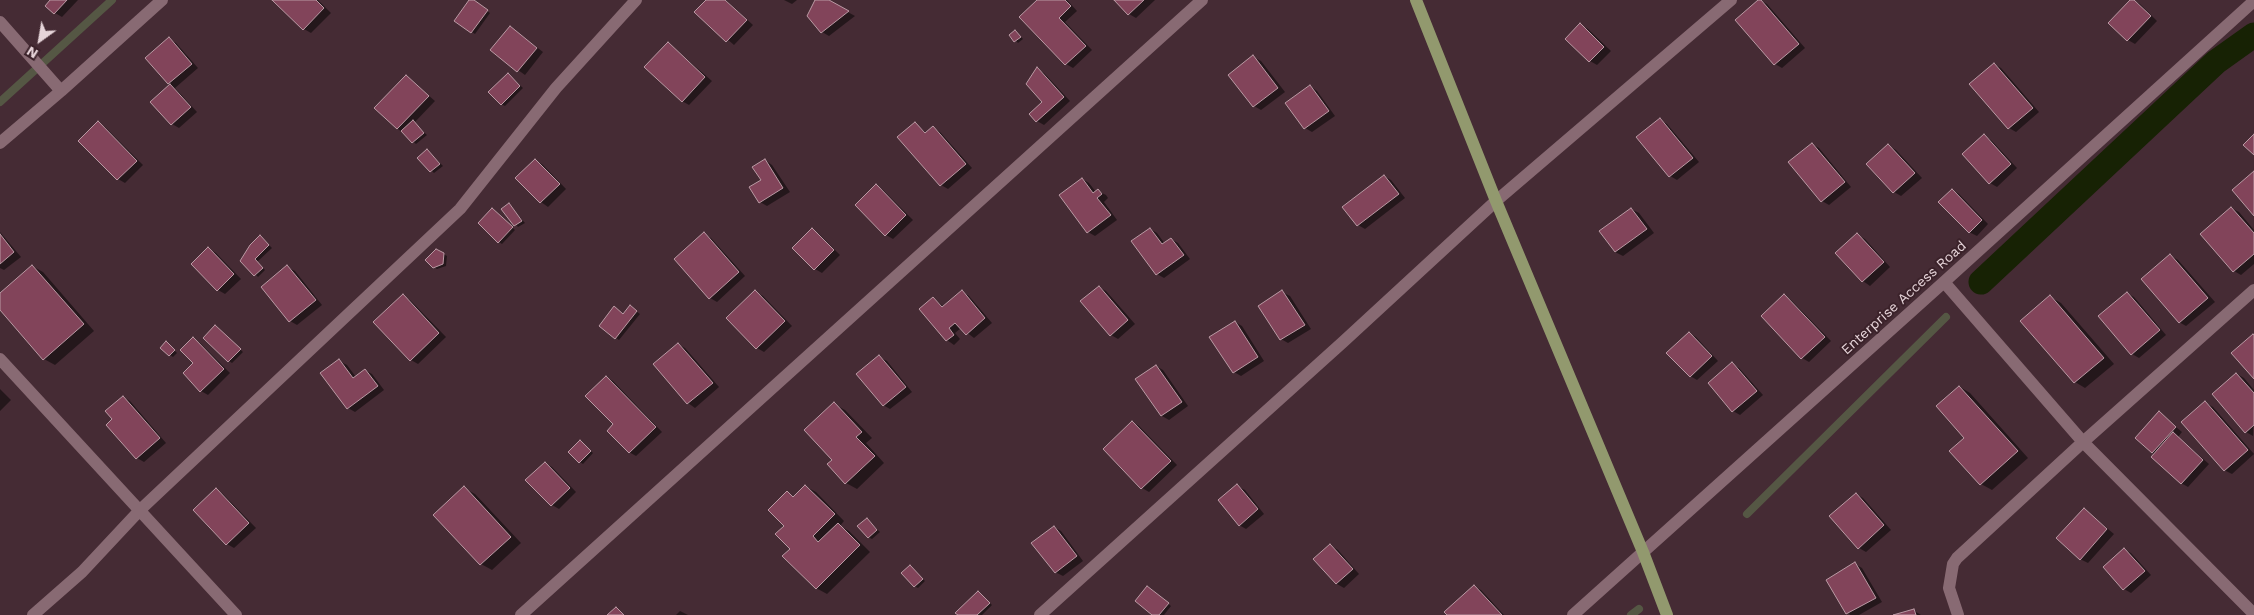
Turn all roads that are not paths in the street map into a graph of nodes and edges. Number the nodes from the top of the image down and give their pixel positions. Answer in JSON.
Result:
{"nodes":[{"id":1,"x":162,"y":0,"type":"edge"},
{"id":2,"x":636,"y":0,"type":"edge"},
{"id":3,"x":1202,"y":0,"type":"edge"},
{"id":4,"x":1416,"y":0,"type":"edge"},
{"id":5,"x":1731,"y":0,"type":"edge"},
{"id":6,"x":2254,"y":1,"type":"edge"},
{"id":7,"x":0,"y":22,"type":"edge"},
{"id":8,"x":62,"y":91,"type":"junction"},
{"id":9,"x":0,"y":143,"type":"edge"},
{"id":10,"x":1496,"y":201,"type":"junction"},
{"id":11,"x":1944,"y":282,"type":"junction"},
{"id":12,"x":2254,"y":290,"type":"edge"},
{"id":13,"x":0,"y":359,"type":"edge"},
{"id":14,"x":2083,"y":442,"type":"junction"},
{"id":15,"x":140,"y":510,"type":"junction"},
{"id":16,"x":1643,"y":552,"type":"junction"},
{"id":17,"x":2254,"y":614,"type":"edge"},
{"id":18,"x":34,"y":615,"type":"edge"},
{"id":19,"x":236,"y":615,"type":"edge"},
{"id":20,"x":522,"y":615,"type":"edge"},
{"id":21,"x":1040,"y":615,"type":"edge"},
{"id":22,"x":1573,"y":615,"type":"edge"},
{"id":23,"x":1667,"y":615,"type":"edge"},
{"id":24,"x":1958,"y":615,"type":"edge"}],
"edges":[{"from":1,"to":8,"type":"street"},
{"from":2,"to":15,"type":"street"},
{"from":3,"to":20,"type":"street"},
{"from":4,"to":10,"type":"main road"},
{"from":5,"to":10,"type":"street"},
{"from":6,"to":11,"type":"street","name":"Enterprise Access Road"},
{"from":7,"to":8,"type":"street"},
{"from":8,"to":9,"type":"street"},
{"from":10,"to":16,"type":"main road"},
{"from":10,"to":21,"type":"street"},
{"from":11,"to":14,"type":"street"},
{"from":11,"to":16,"type":"street","name":"Enterprise Access Road"},
{"from":12,"to":14,"type":"street"},
{"from":13,"to":15,"type":"street"},
{"from":14,"to":17,"type":"street"},
{"from":14,"to":24,"type":"street"},
{"from":15,"to":18,"type":"street"},
{"from":15,"to":19,"type":"street"},
{"from":16,"to":22,"type":"street","name":"Enterprise Access Road"},
{"from":16,"to":23,"type":"main road"}]}
